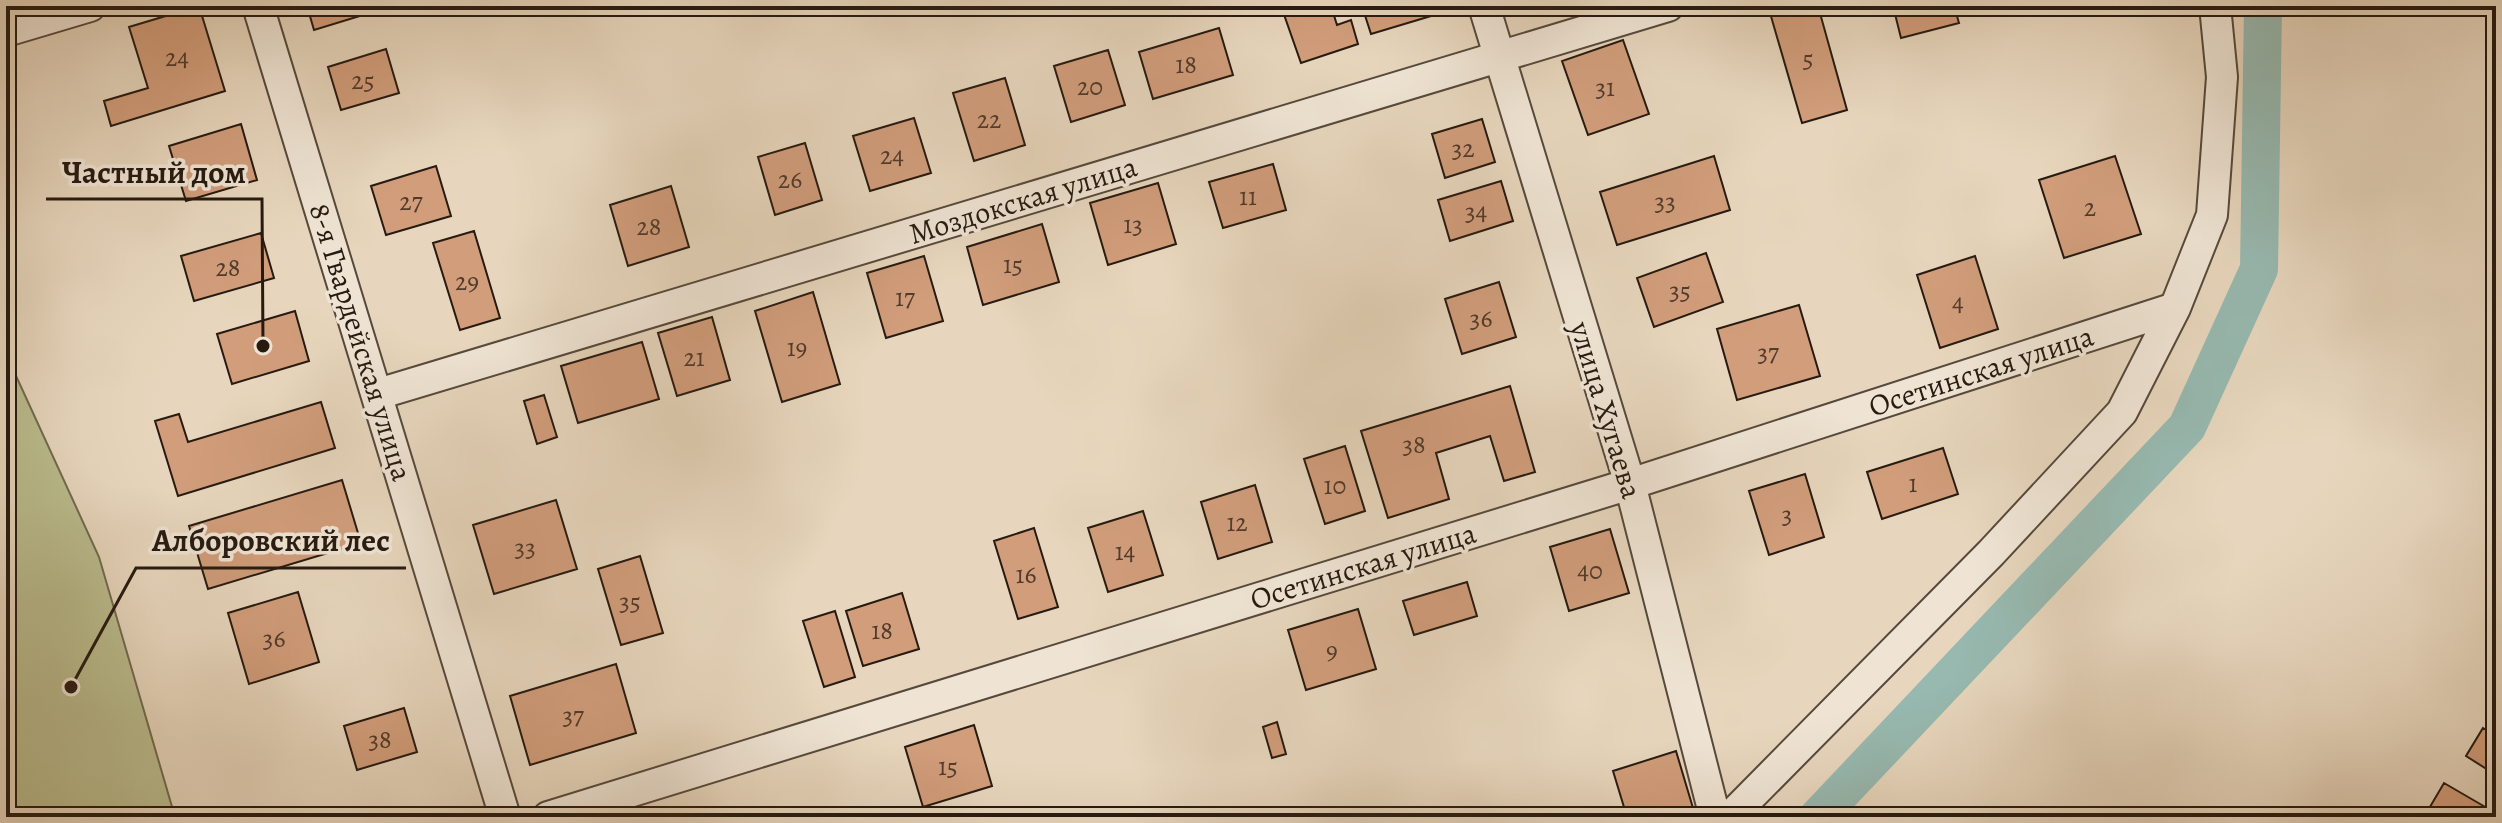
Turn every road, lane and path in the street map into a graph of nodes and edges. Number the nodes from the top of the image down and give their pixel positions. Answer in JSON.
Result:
{"nodes":[{"id":1,"x":90,"y":6,"type":"edge"},
{"id":2,"x":258,"y":6,"type":"edge"},
{"id":3,"x":1484,"y":6,"type":"edge"},
{"id":4,"x":1668,"y":6,"type":"edge"},
{"id":5,"x":2215,"y":6,"type":"edge"},
{"id":6,"x":6,"y":31,"type":"edge"},
{"id":7,"x":1500,"y":57,"type":"junction"},
{"id":8,"x":2175,"y":308,"type":"junction"},
{"id":9,"x":378,"y":394,"type":"junction"},
{"id":10,"x":1630,"y":484,"type":"junction"},
{"id":11,"x":505,"y":817,"type":"edge"},
{"id":12,"x":548,"y":817,"type":"edge"},
{"id":13,"x":1715,"y":817,"type":"edge"},
{"id":14,"x":1730,"y":817,"type":"edge"}],
"edges":[{"from":1,"to":6,"type":"street"},
{"from":2,"to":9,"type":"street","name":"8-я Гвардейская улица"},
{"from":3,"to":7,"type":"street","name":"улица Хугаева"},
{"from":4,"to":7,"type":"street","name":"Моздокская улица"},
{"from":5,"to":8,"type":"street"},
{"from":7,"to":9,"type":"street","name":"Моздокская улица"},
{"from":7,"to":10,"type":"street","name":"улица Хугаева"},
{"from":8,"to":10,"type":"street","name":"Осетинская улица"},
{"from":8,"to":14,"type":"street"},
{"from":9,"to":11,"type":"street","name":"8-я Гвардейская улица"},
{"from":10,"to":12,"type":"street","name":"Осетинская улица"},
{"from":10,"to":13,"type":"street","name":"улица Хугаева"}]}
